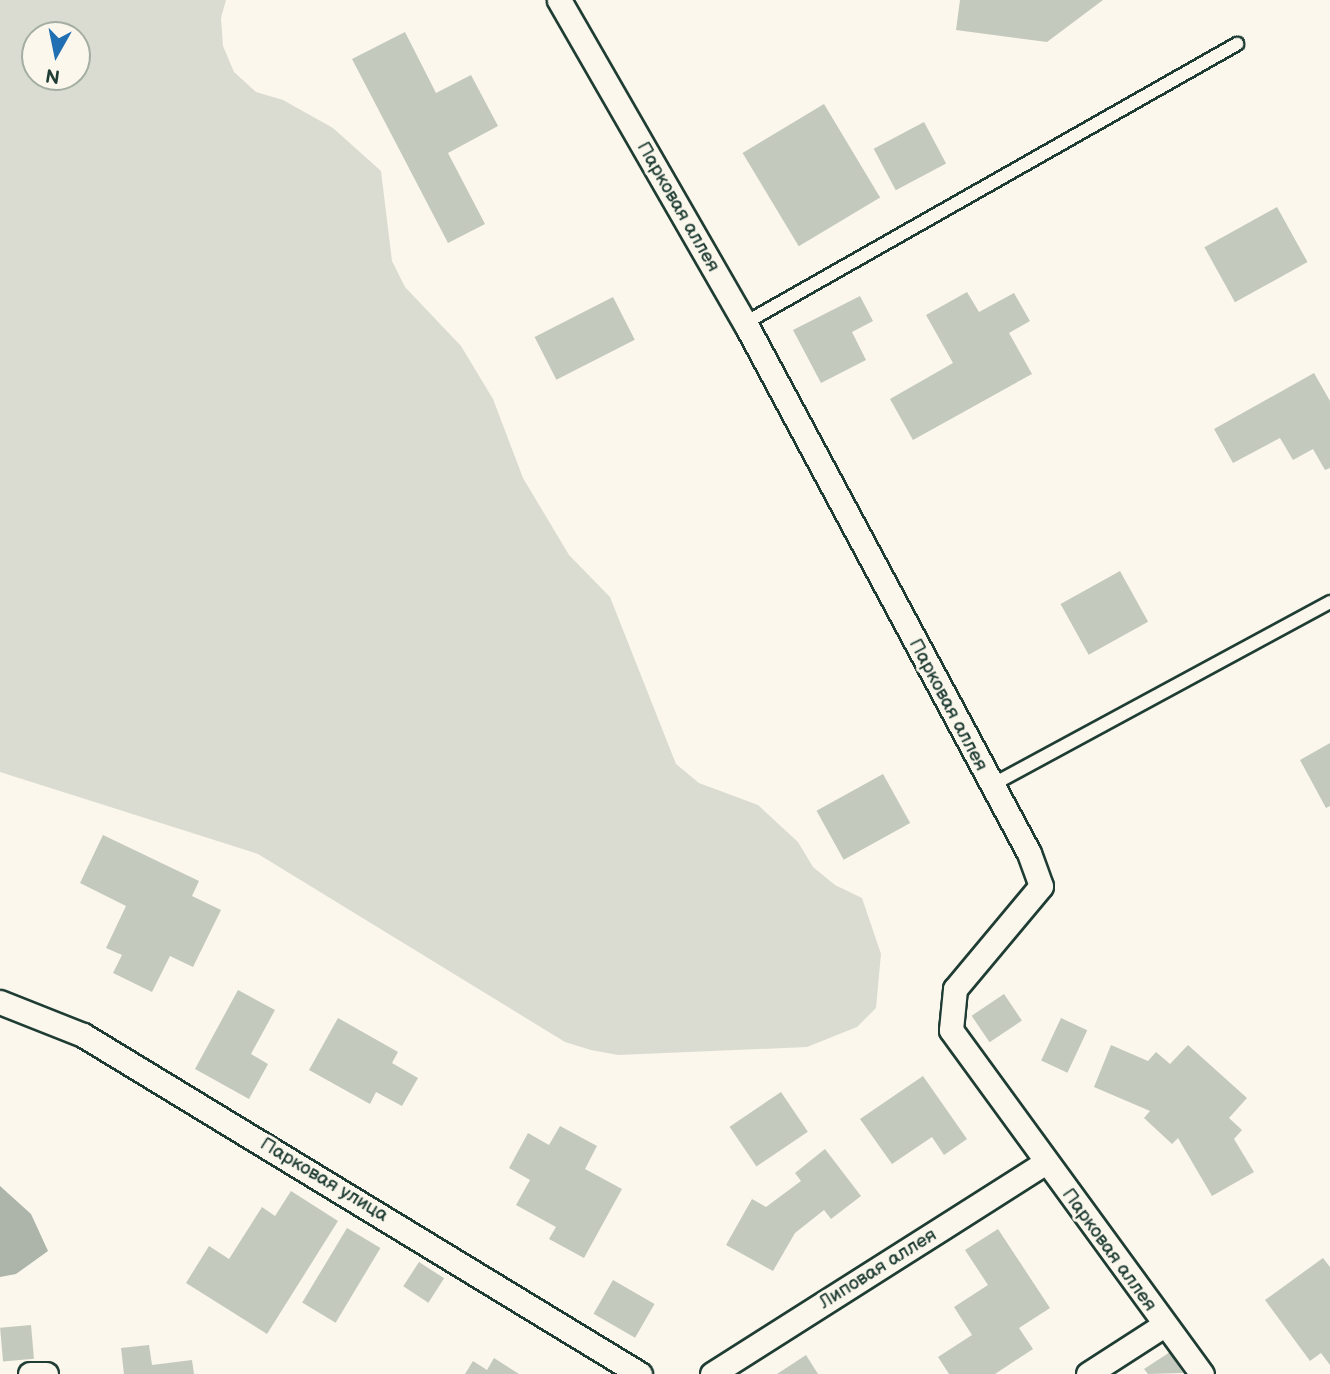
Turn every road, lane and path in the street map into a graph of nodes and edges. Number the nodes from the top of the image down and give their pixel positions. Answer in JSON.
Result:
{"nodes":[{"id":1,"x":559,"y":0,"type":"edge"},
{"id":2,"x":1237,"y":44,"type":"dead end"},
{"id":3,"x":745,"y":323,"type":"junction"},
{"id":4,"x":1330,"y":602,"type":"edge"},
{"id":5,"x":990,"y":786,"type":"junction"},
{"id":6,"x":0,"y":1002,"type":"edge"},
{"id":7,"x":1045,"y":1163,"type":"junction"},
{"id":8,"x":1164,"y":1325,"type":"junction"},
{"id":9,"x":30,"y":1374,"type":"edge"},
{"id":10,"x":46,"y":1374,"type":"edge"},
{"id":11,"x":640,"y":1374,"type":"edge"},
{"id":12,"x":712,"y":1374,"type":"edge"},
{"id":13,"x":1088,"y":1374,"type":"edge"},
{"id":14,"x":1202,"y":1374,"type":"edge"}],
"edges":[{"from":1,"to":3,"type":"street","name":"Парковая аллея"},
{"from":2,"to":3,"type":"lane"},
{"from":3,"to":5,"type":"street","name":"Парковая аллея"},
{"from":4,"to":5,"type":"lane"},
{"from":5,"to":7,"type":"street","name":"Парковая аллея"},
{"from":6,"to":11,"type":"street","name":"Парковая улица"},
{"from":7,"to":8,"type":"street","name":"Парковая аллея"},
{"from":7,"to":12,"type":"street","name":"Липовая аллея"},
{"from":8,"to":13,"type":"street"},
{"from":8,"to":14,"type":"street","name":"Парковая аллея"},
{"from":9,"to":10,"type":"street"}]}
